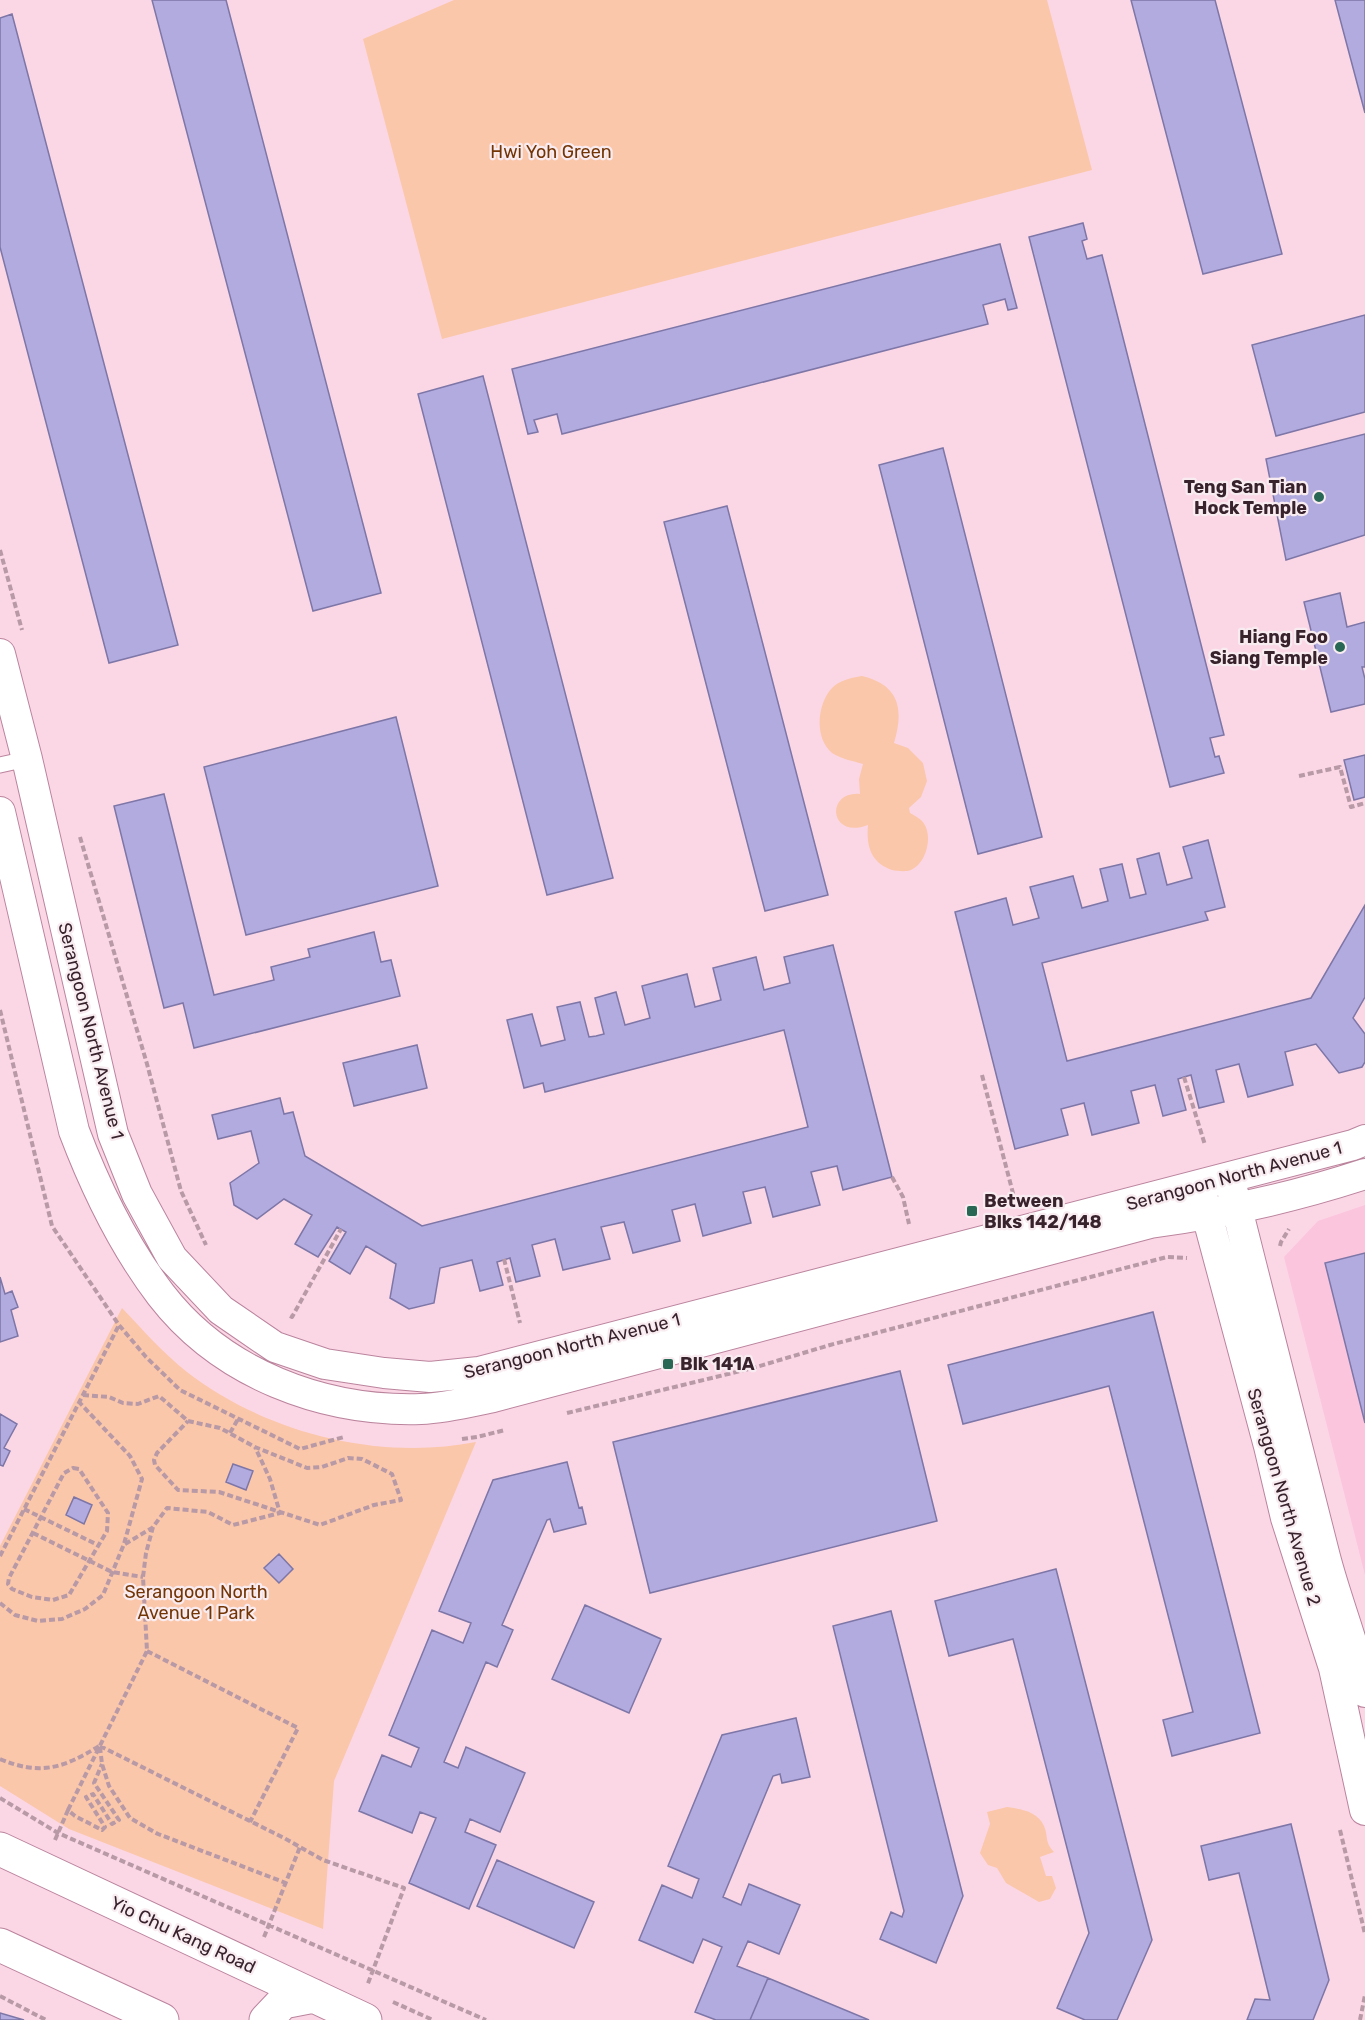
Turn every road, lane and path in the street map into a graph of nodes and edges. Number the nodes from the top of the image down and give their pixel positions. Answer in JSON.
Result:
{"nodes":[{"id":1,"x":0,"y":550,"type":"edge"},
{"id":2,"x":24,"y":635,"type":"dead end"},
{"id":3,"x":0,"y":654,"type":"edge"},
{"id":4,"x":13,"y":762,"type":"edge"},
{"id":5,"x":1299,"y":776,"type":"dead end"},
{"id":6,"x":1365,"y":803,"type":"edge"},
{"id":7,"x":0,"y":812,"type":"edge"},
{"id":8,"x":79,"y":831,"type":"dead end"},
{"id":9,"x":982,"y":1075,"type":"dead end"},
{"id":10,"x":1184,"y":1077,"type":"dead end"},
{"id":11,"x":1365,"y":1140,"type":"edge"},
{"id":12,"x":1205,"y":1145,"type":"dead end"},
{"id":13,"x":1365,"y":1174,"type":"edge"},
{"id":14,"x":892,"y":1177,"type":"dead end"},
{"id":15,"x":1229,"y":1177,"type":"junction"},
{"id":16,"x":1200,"y":1185,"type":"junction"},
{"id":17,"x":1014,"y":1197,"type":"dead end"},
{"id":18,"x":1237,"y":1208,"type":"junction"},
{"id":19,"x":1207,"y":1215,"type":"junction"},
{"id":20,"x":909,"y":1224,"type":"dead end"},
{"id":21,"x":341,"y":1230,"type":"dead end"},
{"id":22,"x":207,"y":1249,"type":"dead end"},
{"id":23,"x":1188,"y":1258,"type":"dead end"},
{"id":24,"x":504,"y":1260,"type":"dead end"},
{"id":25,"x":282,"y":1311,"type":"dead end"},
{"id":26,"x":520,"y":1323,"type":"dead end"},
{"id":27,"x":919,"y":1323,"type":"dead end"},
{"id":28,"x":119,"y":1325,"type":"dead end"},
{"id":29,"x":83,"y":1395,"type":"junction"},
{"id":30,"x":79,"y":1402,"type":"junction"},
{"id":31,"x":237,"y":1419,"type":"dead end"},
{"id":32,"x":188,"y":1421,"type":"junction"},
{"id":33,"x":230,"y":1433,"type":"junction"},
{"id":34,"x":255,"y":1447,"type":"junction"},
{"id":35,"x":24,"y":1509,"type":"junction"},
{"id":36,"x":280,"y":1512,"type":"junction"},
{"id":37,"x":42,"y":1517,"type":"junction"},
{"id":38,"x":153,"y":1527,"type":"junction"},
{"id":39,"x":33,"y":1533,"type":"junction"},
{"id":40,"x":124,"y":1544,"type":"junction"},
{"id":41,"x":98,"y":1545,"type":"junction"},
{"id":42,"x":0,"y":1556,"type":"edge"},
{"id":43,"x":89,"y":1561,"type":"junction"},
{"id":44,"x":112,"y":1572,"type":"junction"},
{"id":45,"x":143,"y":1577,"type":"junction"},
{"id":46,"x":0,"y":1603,"type":"edge"},
{"id":47,"x":147,"y":1651,"type":"junction"},
{"id":48,"x":1352,"y":1661,"type":"edge"},
{"id":49,"x":1365,"y":1692,"type":"edge"},
{"id":50,"x":100,"y":1746,"type":"junction"},
{"id":51,"x":0,"y":1759,"type":"edge"},
{"id":52,"x":102,"y":1764,"type":"junction"},
{"id":53,"x":0,"y":1798,"type":"edge"},
{"id":54,"x":68,"y":1810,"type":"junction"},
{"id":55,"x":1365,"y":1810,"type":"edge"},
{"id":56,"x":250,"y":1822,"type":"junction"},
{"id":57,"x":58,"y":1833,"type":"junction"},
{"id":58,"x":53,"y":1845,"type":"dead end"},
{"id":59,"x":300,"y":1847,"type":"junction"},
{"id":60,"x":0,"y":1850,"type":"edge"},
{"id":61,"x":285,"y":1883,"type":"junction"},
{"id":62,"x":269,"y":1925,"type":"junction"},
{"id":63,"x":264,"y":1938,"type":"dead end"},
{"id":64,"x":0,"y":1945,"type":"edge"},
{"id":65,"x":373,"y":1970,"type":"junction"},
{"id":66,"x":1365,"y":1995,"type":"edge"},
{"id":67,"x":0,"y":1996,"type":"edge"},
{"id":68,"x":314,"y":1996,"type":"junction"},
{"id":69,"x":372,"y":2003,"type":"edge"},
{"id":70,"x":46,"y":2020,"type":"edge"},
{"id":71,"x":162,"y":2020,"type":"edge"},
{"id":72,"x":266,"y":2020,"type":"edge"},
{"id":73,"x":433,"y":2020,"type":"edge"},
{"id":74,"x":486,"y":2020,"type":"edge"},
{"id":75,"x":1360,"y":2020,"type":"edge"}],
"edges":[{"from":1,"to":2,"type":"path"},
{"from":3,"to":4,"type":"street","name":"Serangoon North Avenue 1"},
{"from":4,"to":16,"type":"street","name":"Serangoon North Avenue 1"},
{"from":5,"to":6,"type":"path"},
{"from":7,"to":19,"type":"street","name":"Serangoon North Avenue 1"},
{"from":8,"to":22,"type":"path"},
{"from":9,"to":17,"type":"path"},
{"from":10,"to":12,"type":"path"},
{"from":11,"to":15,"type":"street","name":"Serangoon North Avenue 1"},
{"from":13,"to":18,"type":"street","name":"Serangoon North Avenue 1"},
{"from":14,"to":20,"type":"path"},
{"from":15,"to":16,"type":"street","name":"Serangoon North Avenue 1"},
{"from":15,"to":18,"type":"street","name":"Serangoon North Avenue 2"},
{"from":16,"to":19,"type":"street","name":"Serangoon North Avenue 2"},
{"from":18,"to":19,"type":"street","name":"Serangoon North Avenue 1"},
{"from":18,"to":48,"type":"street","name":"Serangoon North Avenue 2"},
{"from":19,"to":48,"type":"street","name":"Serangoon North Avenue 2"},
{"from":21,"to":25,"type":"path"},
{"from":23,"to":27,"type":"path"},
{"from":24,"to":26,"type":"path"},
{"from":28,"to":29,"type":"path"},
{"from":29,"to":30,"type":"path"},
{"from":29,"to":32,"type":"path"},
{"from":30,"to":35,"type":"path"},
{"from":30,"to":40,"type":"path"},
{"from":31,"to":33,"type":"path"},
{"from":32,"to":33,"type":"path"},
{"from":32,"to":36,"type":"path"},
{"from":33,"to":34,"type":"path"},
{"from":34,"to":36,"type":"path"},
{"from":34,"to":36,"type":"path"},
{"from":35,"to":37,"type":"path"},
{"from":35,"to":42,"type":"path"},
{"from":36,"to":38,"type":"path"},
{"from":37,"to":39,"type":"path"},
{"from":37,"to":41,"type":"path"},
{"from":37,"to":41,"type":"path"},
{"from":38,"to":40,"type":"path"},
{"from":38,"to":45,"type":"path"},
{"from":39,"to":43,"type":"path"},
{"from":39,"to":43,"type":"path"},
{"from":40,"to":44,"type":"path"},
{"from":41,"to":43,"type":"path"},
{"from":43,"to":44,"type":"path"},
{"from":44,"to":45,"type":"path"},
{"from":44,"to":46,"type":"path"},
{"from":45,"to":47,"type":"path"},
{"from":47,"to":50,"type":"path"},
{"from":47,"to":56,"type":"path"},
{"from":48,"to":49,"type":"street","name":"Serangoon North Avenue 2"},
{"from":48,"to":55,"type":"street","name":"Serangoon North Avenue 2"},
{"from":50,"to":51,"type":"path"},
{"from":50,"to":52,"type":"path"},
{"from":50,"to":54,"type":"path"},
{"from":50,"to":56,"type":"path"},
{"from":52,"to":54,"type":"path"},
{"from":52,"to":61,"type":"path"},
{"from":53,"to":57,"type":"path"},
{"from":54,"to":57,"type":"path"},
{"from":56,"to":59,"type":"path"},
{"from":57,"to":58,"type":"path"},
{"from":57,"to":62,"type":"path"},
{"from":59,"to":61,"type":"path"},
{"from":59,"to":65,"type":"path"},
{"from":60,"to":68,"type":"main road","name":"Yio Chu Kang Road"},
{"from":61,"to":62,"type":"path"},
{"from":62,"to":63,"type":"path"},
{"from":62,"to":65,"type":"path"},
{"from":64,"to":71,"type":"main road"},
{"from":65,"to":69,"type":"path"},
{"from":65,"to":74,"type":"path"},
{"from":66,"to":75,"type":"path"},
{"from":67,"to":70,"type":"path"},
{"from":68,"to":69,"type":"main road","name":"Yio Chu Kang Road"},
{"from":68,"to":72,"type":"main road"},
{"from":69,"to":73,"type":"path"}]}
